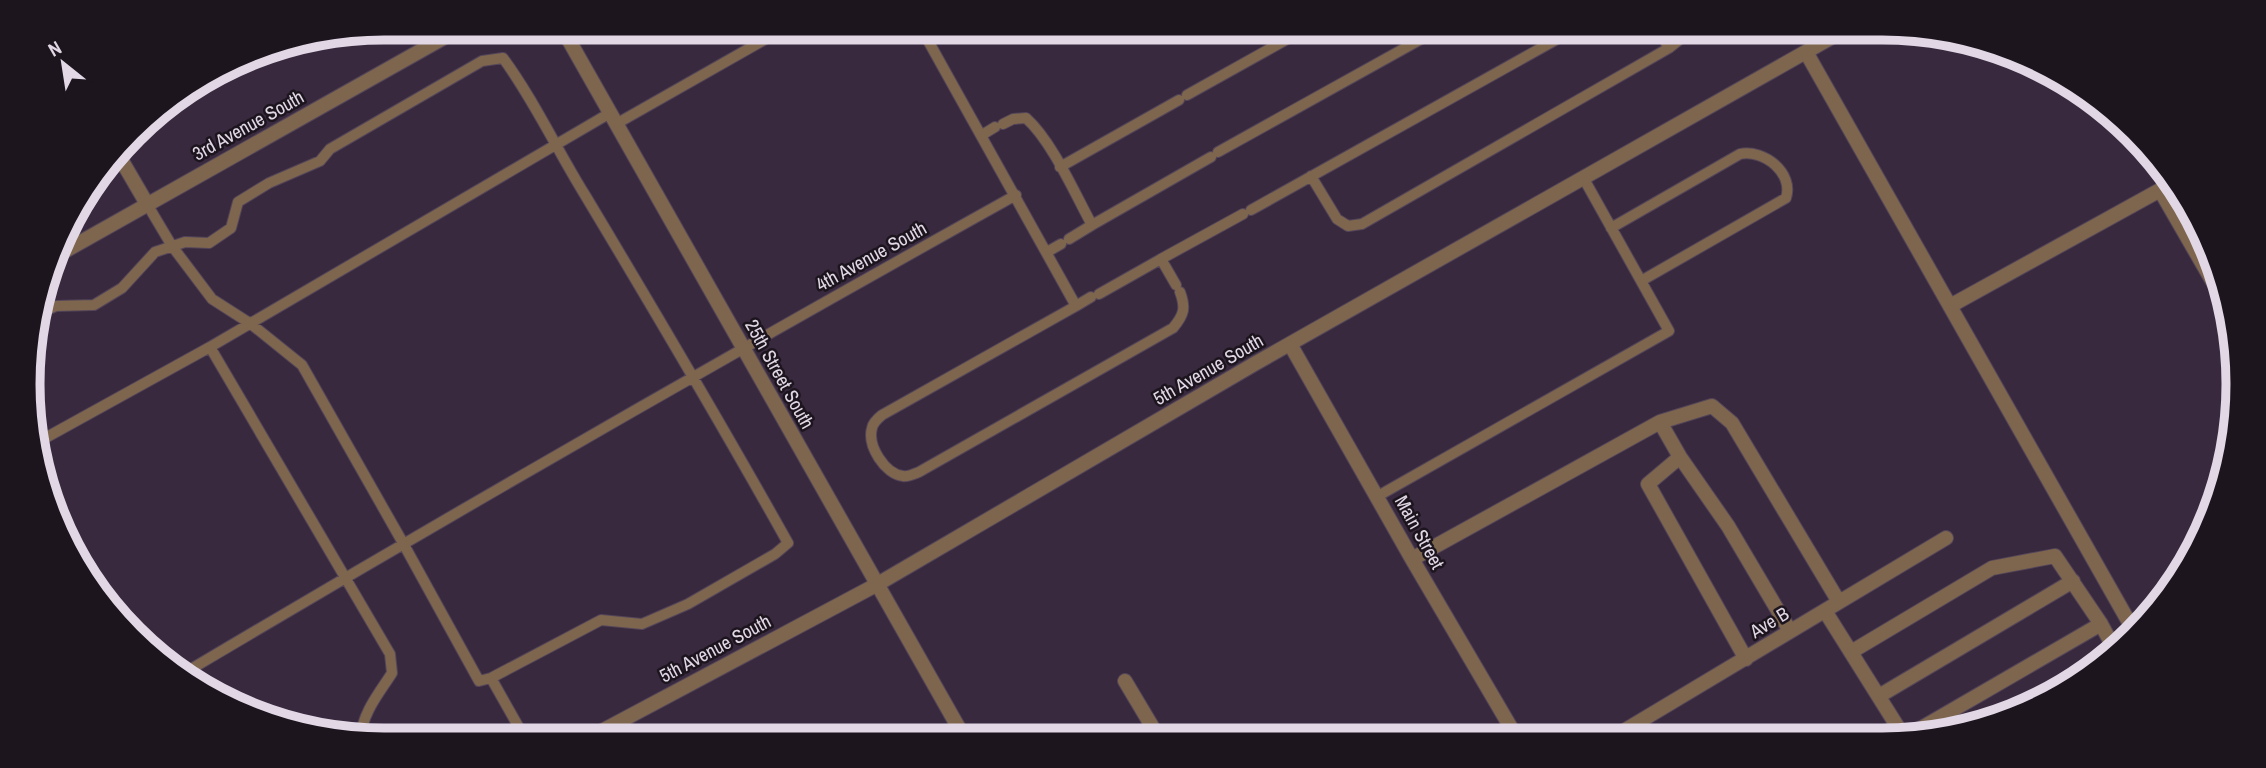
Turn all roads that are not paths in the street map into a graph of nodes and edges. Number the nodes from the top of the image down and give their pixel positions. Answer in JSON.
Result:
{"nodes":[{"id":1,"x":440,"y":40,"type":"edge"},
{"id":2,"x":569,"y":40,"type":"edge"},
{"id":3,"x":762,"y":40,"type":"edge"},
{"id":4,"x":928,"y":40,"type":"edge"},
{"id":5,"x":1285,"y":40,"type":"edge"},
{"id":6,"x":1420,"y":40,"type":"edge"},
{"id":7,"x":1555,"y":40,"type":"edge"},
{"id":8,"x":1664,"y":40,"type":"edge"},
{"id":9,"x":1679,"y":40,"type":"edge"},
{"id":10,"x":1827,"y":40,"type":"edge"},
{"id":11,"x":1669,"y":48,"type":"junction"},
{"id":12,"x":1806,"y":52,"type":"junction"},
{"id":13,"x":613,"y":119,"type":"junction"},
{"id":14,"x":982,"y":135,"type":"junction"},
{"id":15,"x":555,"y":146,"type":"junction"},
{"id":16,"x":122,"y":162,"type":"edge"},
{"id":17,"x":1060,"y":167,"type":"junction"},
{"id":18,"x":1311,"y":176,"type":"junction"},
{"id":19,"x":1584,"y":179,"type":"junction"},
{"id":20,"x":2164,"y":188,"type":"edge"},
{"id":21,"x":1016,"y":195,"type":"junction"},
{"id":22,"x":2173,"y":201,"type":"edge"},
{"id":23,"x":147,"y":204,"type":"junction"},
{"id":24,"x":1092,"y":225,"type":"junction"},
{"id":25,"x":1611,"y":228,"type":"junction"},
{"id":26,"x":172,"y":246,"type":"junction"},
{"id":27,"x":67,"y":250,"type":"edge"},
{"id":28,"x":1047,"y":252,"type":"junction"},
{"id":29,"x":1161,"y":259,"type":"junction"},
{"id":30,"x":2203,"y":260,"type":"edge"},
{"id":31,"x":1641,"y":281,"type":"junction"},
{"id":32,"x":1076,"y":306,"type":"junction"},
{"id":33,"x":1950,"y":306,"type":"junction"},
{"id":34,"x":49,"y":309,"type":"edge"},
{"id":35,"x":251,"y":324,"type":"junction"},
{"id":36,"x":1290,"y":344,"type":"junction"},
{"id":37,"x":211,"y":347,"type":"junction"},
{"id":38,"x":742,"y":348,"type":"junction"},
{"id":39,"x":694,"y":375,"type":"junction"},
{"id":40,"x":1660,"y":422,"type":"junction"},
{"id":41,"x":45,"y":438,"type":"edge"},
{"id":42,"x":1680,"y":457,"type":"junction"},
{"id":43,"x":1378,"y":496,"type":"junction"},
{"id":44,"x":1946,"y":538,"type":"dead end"},
{"id":45,"x":403,"y":543,"type":"junction"},
{"id":46,"x":1412,"y":559,"type":"junction"},
{"id":47,"x":345,"y":577,"type":"junction"},
{"id":48,"x":2073,"y":581,"type":"junction"},
{"id":49,"x":876,"y":584,"type":"junction"},
{"id":50,"x":1839,"y":602,"type":"junction"},
{"id":51,"x":1825,"y":611,"type":"junction"},
{"id":52,"x":2129,"y":623,"type":"edge"},
{"id":53,"x":2101,"y":624,"type":"junction"},
{"id":54,"x":1790,"y":631,"type":"junction"},
{"id":55,"x":2110,"y":641,"type":"edge"},
{"id":56,"x":1851,"y":652,"type":"junction"},
{"id":57,"x":1746,"y":659,"type":"junction"},
{"id":58,"x":191,"y":669,"type":"edge"},
{"id":59,"x":491,"y":678,"type":"junction"},
{"id":60,"x":1125,"y":681,"type":"dead end"},
{"id":61,"x":1879,"y":696,"type":"junction"},
{"id":62,"x":1926,"y":725,"type":"edge"},
{"id":63,"x":362,"y":727,"type":"edge"},
{"id":64,"x":1899,"y":727,"type":"edge"},
{"id":65,"x":519,"y":728,"type":"edge"},
{"id":66,"x":607,"y":728,"type":"edge"},
{"id":67,"x":959,"y":728,"type":"edge"},
{"id":68,"x":1153,"y":728,"type":"edge"},
{"id":69,"x":1511,"y":728,"type":"edge"},
{"id":70,"x":1629,"y":728,"type":"edge"}],
"edges":[{"from":1,"to":23,"type":"street","name":"3rd Avenue South"},
{"from":2,"to":13,"type":"street","name":"25th Street South"},
{"from":3,"to":13,"type":"lane"},
{"from":4,"to":14,"type":"lane"},
{"from":5,"to":17,"type":"lane"},
{"from":6,"to":24,"type":"lane"},
{"from":7,"to":18,"type":"lane"},
{"from":8,"to":11,"type":"lane"},
{"from":9,"to":11,"type":"lane"},
{"from":10,"to":12,"type":"street","name":"5th Avenue South"},
{"from":11,"to":18,"type":"lane"},
{"from":12,"to":19,"type":"street","name":"5th Avenue South"},
{"from":12,"to":33,"type":"street"},
{"from":13,"to":15,"type":"lane"},
{"from":13,"to":38,"type":"street","name":"25th Street South"},
{"from":14,"to":17,"type":"lane"},
{"from":14,"to":21,"type":"lane"},
{"from":15,"to":26,"type":"lane"},
{"from":15,"to":35,"type":"lane"},
{"from":15,"to":39,"type":"lane"},
{"from":16,"to":23,"type":"street"},
{"from":17,"to":24,"type":"lane"},
{"from":18,"to":29,"type":"lane"},
{"from":19,"to":25,"type":"lane"},
{"from":19,"to":36,"type":"street","name":"5th Avenue South"},
{"from":20,"to":33,"type":"street"},
{"from":21,"to":28,"type":"lane"},
{"from":21,"to":38,"type":"lane","name":"4th Avenue South"},
{"from":22,"to":30,"type":"street"},
{"from":23,"to":26,"type":"lane"},
{"from":23,"to":27,"type":"street","name":"3rd Avenue South"},
{"from":24,"to":28,"type":"lane"},
{"from":25,"to":31,"type":"lane"},
{"from":25,"to":31,"type":"lane"},
{"from":26,"to":34,"type":"lane"},
{"from":26,"to":35,"type":"lane"},
{"from":28,"to":32,"type":"lane"},
{"from":29,"to":32,"type":"lane"},
{"from":29,"to":32,"type":"lane"},
{"from":31,"to":43,"type":"lane"},
{"from":33,"to":52,"type":"street"},
{"from":35,"to":37,"type":"lane"},
{"from":35,"to":45,"type":"lane"},
{"from":36,"to":43,"type":"street","name":"Main Street"},
{"from":36,"to":49,"type":"street","name":"5th Avenue South"},
{"from":37,"to":41,"type":"lane"},
{"from":37,"to":47,"type":"lane"},
{"from":38,"to":39,"type":"lane","name":"4th Avenue South"},
{"from":38,"to":49,"type":"street","name":"25th Street South"},
{"from":39,"to":45,"type":"lane","name":"4th Avenue South"},
{"from":39,"to":59,"type":"lane"},
{"from":40,"to":42,"type":"street"},
{"from":40,"to":46,"type":"street"},
{"from":40,"to":50,"type":"street"},
{"from":42,"to":54,"type":"street"},
{"from":42,"to":57,"type":"street"},
{"from":43,"to":46,"type":"street","name":"Main Street"},
{"from":44,"to":50,"type":"street","name":"Ave B"},
{"from":45,"to":47,"type":"lane","name":"4th Avenue South"},
{"from":45,"to":59,"type":"lane"},
{"from":46,"to":69,"type":"street","name":"Main Street"},
{"from":47,"to":58,"type":"lane","name":"4th Avenue South"},
{"from":47,"to":63,"type":"lane"},
{"from":48,"to":53,"type":"street"},
{"from":48,"to":56,"type":"street"},
{"from":48,"to":61,"type":"street"},
{"from":49,"to":66,"type":"street","name":"5th Avenue South"},
{"from":49,"to":67,"type":"street","name":"25th Street South"},
{"from":50,"to":51,"type":"street","name":"Ave B"},
{"from":51,"to":54,"type":"street","name":"Ave B"},
{"from":51,"to":56,"type":"street"},
{"from":53,"to":55,"type":"street"},
{"from":53,"to":62,"type":"street"},
{"from":54,"to":57,"type":"street","name":"Ave B"},
{"from":56,"to":61,"type":"street"},
{"from":57,"to":70,"type":"street","name":"Ave B"},
{"from":59,"to":65,"type":"lane"},
{"from":60,"to":68,"type":"street"},
{"from":61,"to":64,"type":"street"}]}
